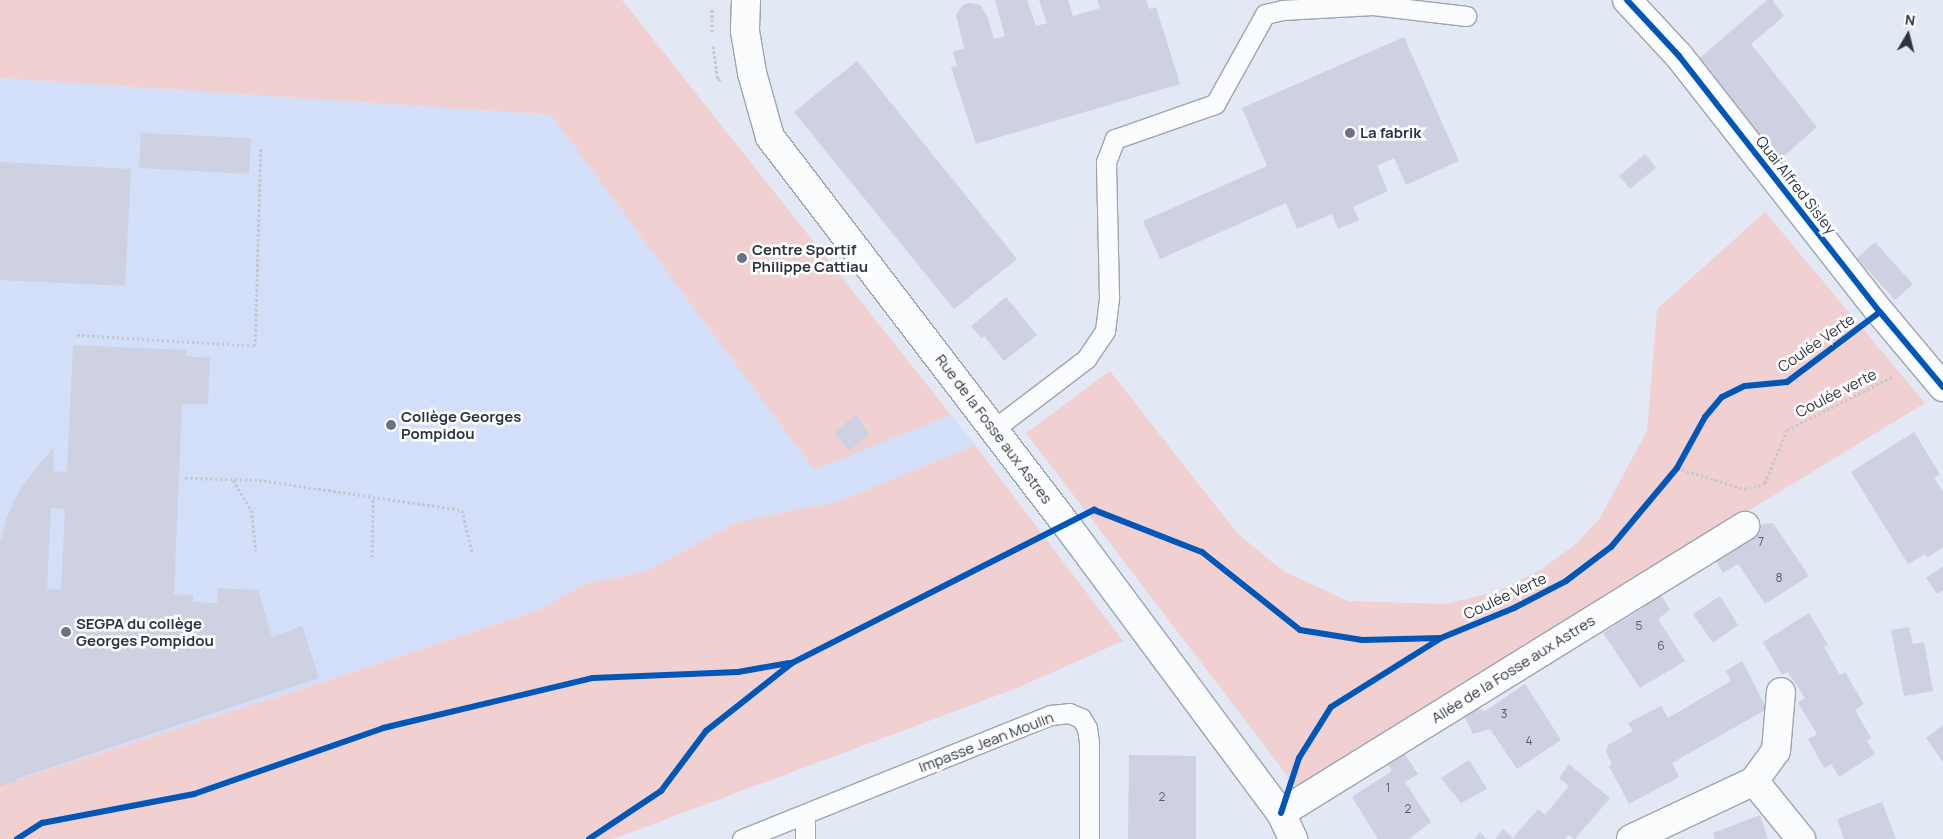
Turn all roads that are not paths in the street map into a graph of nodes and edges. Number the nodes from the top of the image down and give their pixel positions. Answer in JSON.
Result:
{"nodes":[{"id":1,"x":746,"y":0,"type":"edge"},
{"id":2,"x":1626,"y":0,"type":"edge"},
{"id":3,"x":1466,"y":16,"type":"dead end"},
{"id":4,"x":1943,"y":387,"type":"edge"},
{"id":5,"x":994,"y":429,"type":"junction"},
{"id":6,"x":1745,"y":526,"type":"dead end"},
{"id":7,"x":1781,"y":692,"type":"dead end"},
{"id":8,"x":1754,"y":781,"type":"junction"},
{"id":9,"x":1280,"y":813,"type":"junction"},
{"id":10,"x":806,"y":814,"type":"junction"},
{"id":11,"x":742,"y":839,"type":"edge"},
{"id":12,"x":805,"y":839,"type":"edge"},
{"id":13,"x":1089,"y":839,"type":"edge"},
{"id":14,"x":1293,"y":839,"type":"edge"},
{"id":15,"x":1631,"y":839,"type":"edge"},
{"id":16,"x":1801,"y":839,"type":"edge"}],
"edges":[{"from":1,"to":5,"type":"street","name":"Rue de la Fosse aux Astres"},
{"from":2,"to":4,"type":"street","name":"Quai Alfred Sisley"},
{"from":3,"to":5,"type":"lane"},
{"from":5,"to":9,"type":"street","name":"Rue de la Fosse aux Astres"},
{"from":6,"to":9,"type":"street","name":"Allée de la Fosse aux Astres"},
{"from":7,"to":8,"type":"street"},
{"from":8,"to":15,"type":"street"},
{"from":8,"to":16,"type":"street"},
{"from":9,"to":14,"type":"street","name":"Rue de la Fosse aux Astres"},
{"from":10,"to":11,"type":"lane","name":"Impasse Jean Moulin"},
{"from":10,"to":12,"type":"lane"},
{"from":10,"to":13,"type":"lane","name":"Impasse Jean Moulin"}]}
